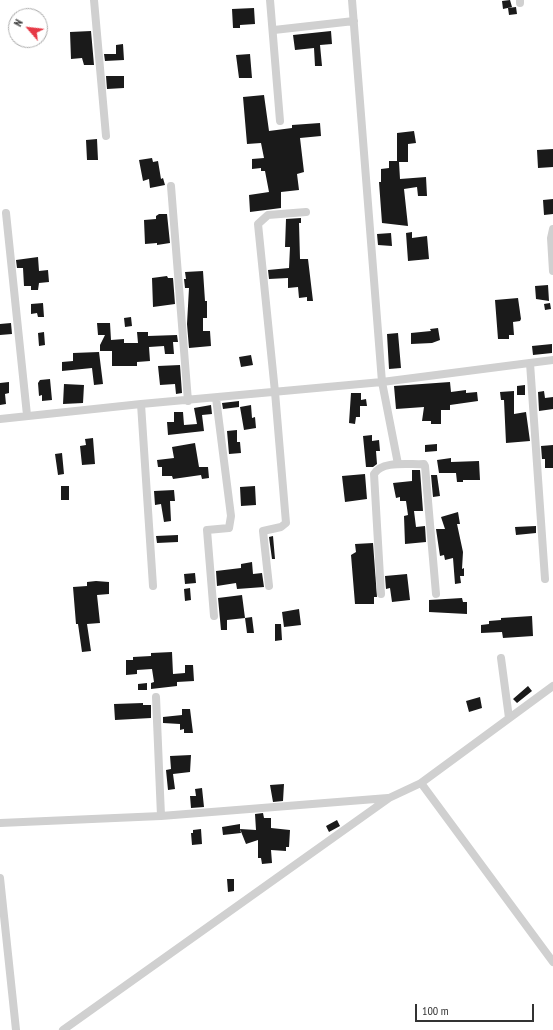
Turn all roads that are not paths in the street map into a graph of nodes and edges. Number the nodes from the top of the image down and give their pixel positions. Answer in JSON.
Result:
{"nodes":[{"id":1,"x":94,"y":0,"type":"edge"},
{"id":2,"x":270,"y":0,"type":"edge"},
{"id":3,"x":352,"y":0,"type":"edge"},
{"id":4,"x":354,"y":21,"type":"junction"},
{"id":5,"x":274,"y":30,"type":"junction"},
{"id":6,"x":280,"y":121,"type":"dead end"},
{"id":7,"x":106,"y":136,"type":"dead end"},
{"id":8,"x":170,"y":186,"type":"dead end"},
{"id":9,"x":306,"y":212,"type":"dead end"},
{"id":10,"x":6,"y":213,"type":"dead end"},
{"id":11,"x":553,"y":229,"type":"edge"},
{"id":12,"x":553,"y":271,"type":"edge"},
{"id":13,"x":553,"y":360,"type":"edge"},
{"id":14,"x":530,"y":363,"type":"junction"},
{"id":15,"x":382,"y":382,"type":"junction"},
{"id":16,"x":275,"y":392,"type":"junction"},
{"id":17,"x":216,"y":398,"type":"junction"},
{"id":18,"x":188,"y":401,"type":"junction"},
{"id":19,"x":141,"y":404,"type":"junction"},
{"id":20,"x":27,"y":415,"type":"junction"},
{"id":21,"x":0,"y":419,"type":"edge"},
{"id":22,"x":398,"y":464,"type":"junction"},
{"id":23,"x":544,"y":579,"type":"dead end"},
{"id":24,"x":153,"y":586,"type":"dead end"},
{"id":25,"x":269,"y":586,"type":"dead end"},
{"id":26,"x":381,"y":594,"type":"dead end"},
{"id":27,"x":436,"y":594,"type":"dead end"},
{"id":28,"x":214,"y":616,"type":"dead end"},
{"id":29,"x":501,"y":658,"type":"dead end"},
{"id":30,"x":553,"y":686,"type":"edge"},
{"id":31,"x":156,"y":698,"type":"dead end"},
{"id":32,"x":509,"y":718,"type":"junction"},
{"id":33,"x":421,"y":783,"type":"junction"},
{"id":34,"x":389,"y":798,"type":"junction"},
{"id":35,"x":161,"y":816,"type":"junction"},
{"id":36,"x":0,"y":824,"type":"edge"},
{"id":37,"x":0,"y":878,"type":"edge"},
{"id":38,"x":553,"y":962,"type":"edge"},
{"id":39,"x":16,"y":1030,"type":"edge"},
{"id":40,"x":62,"y":1030,"type":"edge"}],
"edges":[{"from":1,"to":7,"type":"street"},
{"from":2,"to":5,"type":"street"},
{"from":3,"to":4,"type":"street"},
{"from":4,"to":5,"type":"street"},
{"from":4,"to":15,"type":"street"},
{"from":5,"to":6,"type":"street"},
{"from":8,"to":18,"type":"street"},
{"from":9,"to":16,"type":"street"},
{"from":10,"to":20,"type":"street"},
{"from":11,"to":12,"type":"street"},
{"from":13,"to":14,"type":"street"},
{"from":14,"to":15,"type":"street"},
{"from":14,"to":23,"type":"street"},
{"from":15,"to":16,"type":"street"},
{"from":15,"to":22,"type":"street"},
{"from":16,"to":17,"type":"street"},
{"from":16,"to":25,"type":"street"},
{"from":17,"to":18,"type":"street"},
{"from":17,"to":28,"type":"street"},
{"from":18,"to":19,"type":"street"},
{"from":19,"to":20,"type":"street"},
{"from":19,"to":24,"type":"street"},
{"from":20,"to":21,"type":"street"},
{"from":22,"to":26,"type":"street"},
{"from":22,"to":27,"type":"street"},
{"from":29,"to":32,"type":"street"},
{"from":30,"to":32,"type":"street"},
{"from":31,"to":35,"type":"street"},
{"from":32,"to":33,"type":"street"},
{"from":33,"to":34,"type":"street"},
{"from":33,"to":38,"type":"street"},
{"from":34,"to":35,"type":"street"},
{"from":34,"to":40,"type":"street"},
{"from":35,"to":36,"type":"street"},
{"from":37,"to":39,"type":"street"}]}
